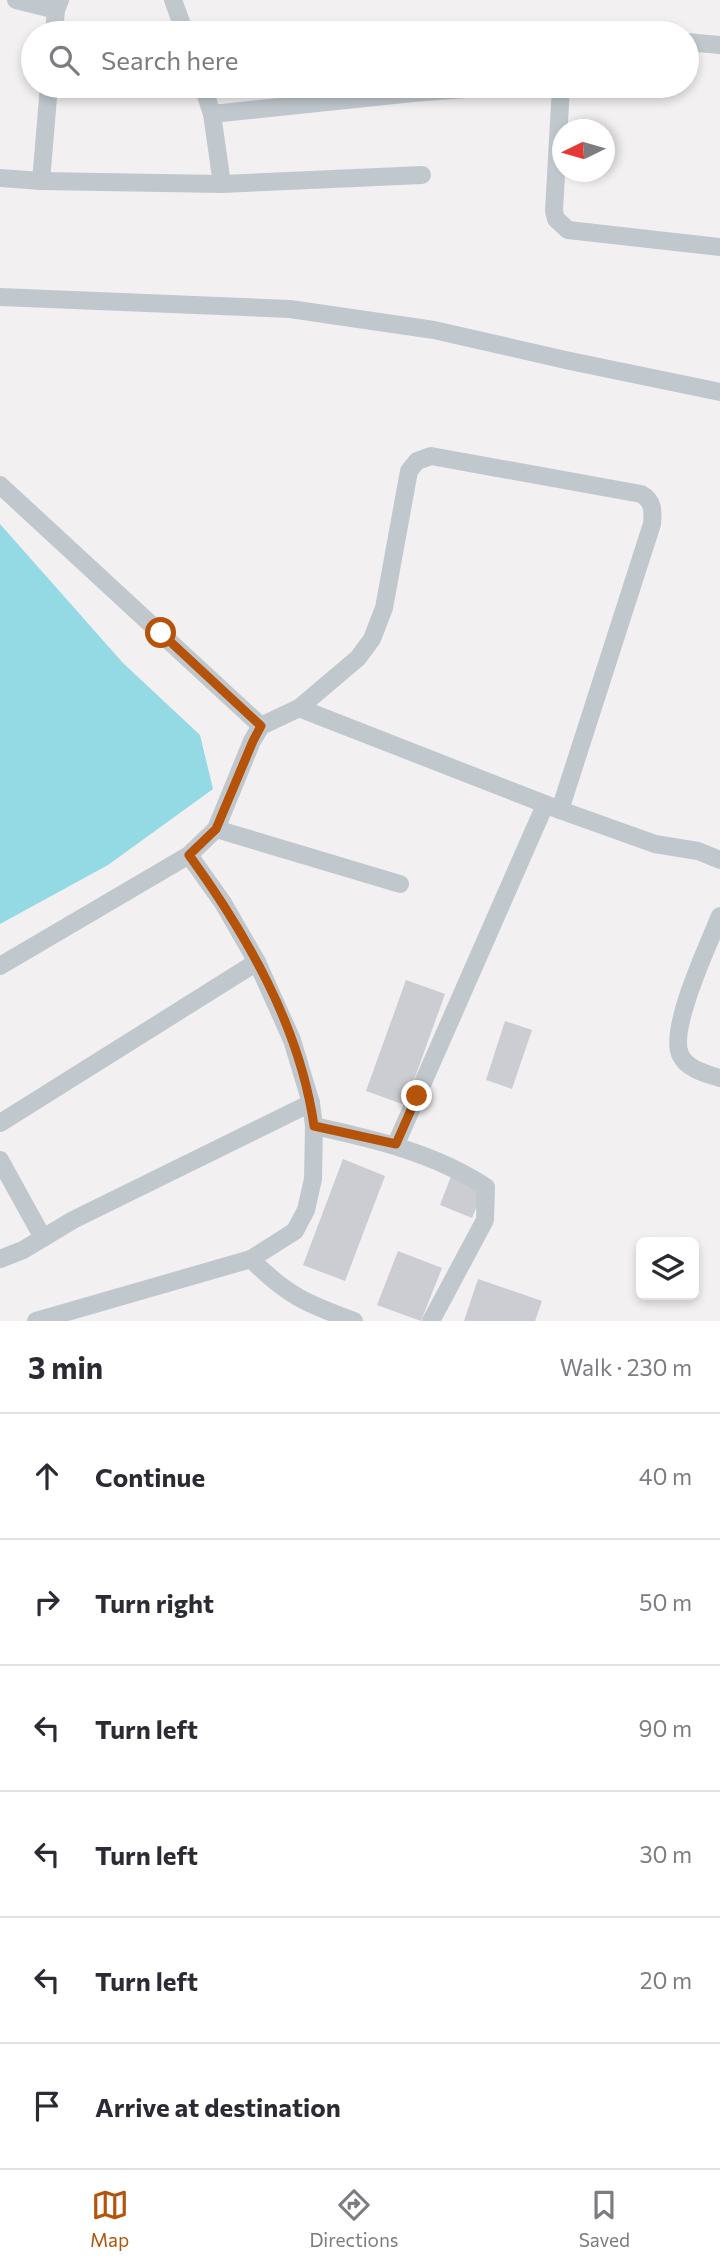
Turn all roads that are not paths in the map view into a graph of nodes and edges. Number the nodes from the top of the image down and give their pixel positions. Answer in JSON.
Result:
{"nodes":[{"id":1,"x":16,"y":0,"type":"edge"},
{"id":2,"x":173,"y":0,"type":"edge"},
{"id":3,"x":58,"y":5,"type":"edge"},
{"id":4,"x":181,"y":21,"type":"edge"},
{"id":5,"x":699,"y":43,"type":"edge"},
{"id":6,"x":720,"y":45,"type":"edge"},
{"id":7,"x":49,"y":98,"type":"edge"},
{"id":8,"x":207,"y":98,"type":"edge"},
{"id":9,"x":364,"y":98,"type":"edge"},
{"id":10,"x":560,"y":98,"type":"edge"},
{"id":11,"x":212,"y":114,"type":"junction"},
{"id":12,"x":422,"y":175,"type":"dead end"},
{"id":13,"x":0,"y":177,"type":"edge"},
{"id":14,"x":41,"y":181,"type":"junction"},
{"id":15,"x":222,"y":184,"type":"junction"},
{"id":16,"x":720,"y":247,"type":"edge"},
{"id":17,"x":0,"y":297,"type":"edge"},
{"id":18,"x":720,"y":392,"type":"edge"},
{"id":19,"x":0,"y":485,"type":"edge"},
{"id":20,"x":299,"y":708,"type":"junction"},
{"id":21,"x":261,"y":726,"type":"junction"},
{"id":22,"x":553,"y":808,"type":"junction"},
{"id":23,"x":216,"y":829,"type":"junction"},
{"id":24,"x":189,"y":855,"type":"junction"},
{"id":25,"x":720,"y":860,"type":"edge"},
{"id":26,"x":400,"y":884,"type":"dead end"},
{"id":27,"x":720,"y":916,"type":"edge"},
{"id":28,"x":257,"y":962,"type":"junction"},
{"id":29,"x":0,"y":966,"type":"edge"},
{"id":30,"x":720,"y":1078,"type":"edge"},
{"id":31,"x":311,"y":1103,"type":"junction"},
{"id":32,"x":0,"y":1123,"type":"edge"},
{"id":33,"x":314,"y":1126,"type":"junction"},
{"id":34,"x":396,"y":1144,"type":"junction"},
{"id":35,"x":0,"y":1160,"type":"edge"},
{"id":36,"x":43,"y":1238,"type":"junction"},
{"id":37,"x":0,"y":1259,"type":"edge"},
{"id":38,"x":251,"y":1259,"type":"junction"},
{"id":39,"x":36,"y":1321,"type":"edge"},
{"id":40,"x":354,"y":1321,"type":"edge"},
{"id":41,"x":431,"y":1321,"type":"edge"}],
"edges":[{"from":1,"to":3,"type":"street"},
{"from":2,"to":4,"type":"street"},
{"from":5,"to":6,"type":"street"},
{"from":7,"to":14,"type":"street"},
{"from":8,"to":11,"type":"street"},
{"from":9,"to":11,"type":"street"},
{"from":10,"to":16,"type":"street"},
{"from":11,"to":15,"type":"street"},
{"from":12,"to":15,"type":"street"},
{"from":13,"to":14,"type":"street"},
{"from":14,"to":15,"type":"street"},
{"from":17,"to":18,"type":"street"},
{"from":19,"to":21,"type":"street"},
{"from":20,"to":21,"type":"street"},
{"from":20,"to":22,"type":"street"},
{"from":20,"to":22,"type":"street"},
{"from":21,"to":23,"type":"street"},
{"from":22,"to":25,"type":"street"},
{"from":22,"to":34,"type":"street"},
{"from":23,"to":24,"type":"street"},
{"from":23,"to":26,"type":"street"},
{"from":24,"to":28,"type":"street"},
{"from":24,"to":29,"type":"street"},
{"from":27,"to":30,"type":"street"},
{"from":28,"to":31,"type":"street"},
{"from":28,"to":32,"type":"street"},
{"from":31,"to":33,"type":"street"},
{"from":31,"to":36,"type":"street"},
{"from":33,"to":34,"type":"street"},
{"from":33,"to":38,"type":"street"},
{"from":34,"to":41,"type":"street"},
{"from":35,"to":36,"type":"street"},
{"from":36,"to":37,"type":"street"},
{"from":38,"to":39,"type":"street"},
{"from":38,"to":40,"type":"street"}]}
